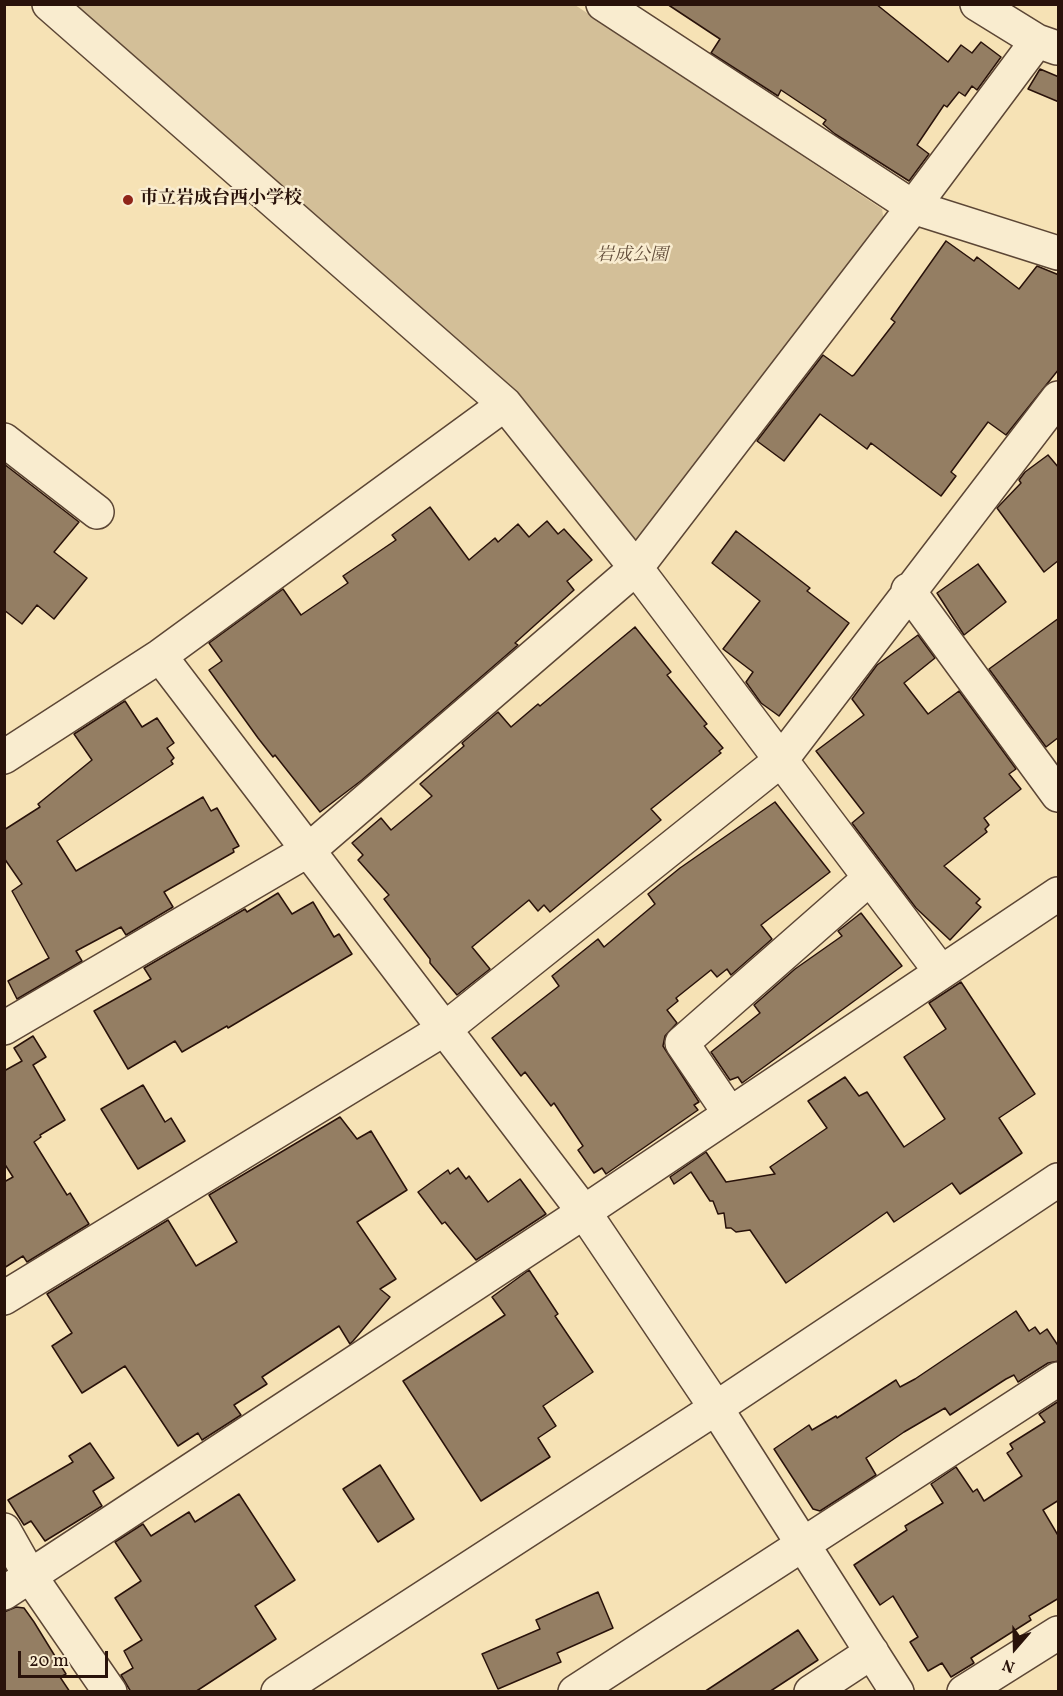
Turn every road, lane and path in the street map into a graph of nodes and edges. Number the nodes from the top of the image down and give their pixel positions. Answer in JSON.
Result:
{"nodes":[{"id":1,"x":49,"y":4,"type":"edge"},
{"id":2,"x":603,"y":4,"type":"edge"},
{"id":3,"x":977,"y":4,"type":"edge"},
{"id":4,"x":1048,"y":45,"type":"edge"},
{"id":5,"x":913,"y":207,"type":"junction"},
{"id":6,"x":1059,"y":253,"type":"edge"},
{"id":7,"x":1059,"y":398,"type":"edge"},
{"id":8,"x":505,"y":404,"type":"junction"},
{"id":9,"x":4,"y":440,"type":"edge"},
{"id":10,"x":97,"y":513,"type":"dead end"},
{"id":11,"x":636,"y":568,"type":"junction"},
{"id":12,"x":908,"y":590,"type":"junction"},
{"id":13,"x":160,"y":656,"type":"junction"},
{"id":14,"x":4,"y":757,"type":"edge"},
{"id":15,"x":781,"y":760,"type":"junction"},
{"id":16,"x":1059,"y":795,"type":"edge"},
{"id":17,"x":310,"y":849,"type":"junction"},
{"id":18,"x":870,"y":878,"type":"junction"},
{"id":19,"x":1059,"y":894,"type":"edge"},
{"id":20,"x":941,"y":972,"type":"junction"},
{"id":21,"x":4,"y":1028,"type":"edge"},
{"id":22,"x":446,"y":1028,"type":"junction"},
{"id":23,"x":730,"y":1114,"type":"junction"},
{"id":24,"x":1059,"y":1180,"type":"edge"},
{"id":25,"x":584,"y":1212,"type":"junction"},
{"id":26,"x":4,"y":1298,"type":"edge"},
{"id":27,"x":1059,"y":1379,"type":"edge"},
{"id":28,"x":716,"y":1408,"type":"junction"},
{"id":29,"x":4,"y":1530,"type":"edge"},
{"id":30,"x":803,"y":1546,"type":"junction"},
{"id":31,"x":17,"y":1585,"type":"edge"},
{"id":32,"x":1059,"y":1633,"type":"edge"},
{"id":33,"x":872,"y":1652,"type":"junction"},
{"id":34,"x":110,"y":1692,"type":"edge"},
{"id":35,"x":278,"y":1692,"type":"edge"},
{"id":36,"x":575,"y":1692,"type":"edge"},
{"id":37,"x":811,"y":1692,"type":"edge"},
{"id":38,"x":897,"y":1692,"type":"edge"},
{"id":39,"x":964,"y":1692,"type":"edge"}],
"edges":[{"from":1,"to":8,"type":"street"},
{"from":2,"to":5,"type":"street"},
{"from":3,"to":4,"type":"street"},
{"from":4,"to":5,"type":"street"},
{"from":5,"to":6,"type":"street"},
{"from":5,"to":11,"type":"street"},
{"from":7,"to":12,"type":"street"},
{"from":8,"to":11,"type":"street"},
{"from":8,"to":13,"type":"street"},
{"from":9,"to":10,"type":"street"},
{"from":11,"to":15,"type":"street"},
{"from":11,"to":17,"type":"street"},
{"from":12,"to":15,"type":"street"},
{"from":12,"to":16,"type":"street"},
{"from":13,"to":14,"type":"street"},
{"from":13,"to":17,"type":"street"},
{"from":15,"to":18,"type":"street"},
{"from":15,"to":22,"type":"street"},
{"from":17,"to":21,"type":"street"},
{"from":17,"to":22,"type":"street"},
{"from":18,"to":20,"type":"street"},
{"from":18,"to":23,"type":"street"},
{"from":19,"to":20,"type":"street"},
{"from":20,"to":23,"type":"street"},
{"from":22,"to":25,"type":"street"},
{"from":22,"to":26,"type":"street"},
{"from":23,"to":25,"type":"street"},
{"from":24,"to":28,"type":"street"},
{"from":25,"to":28,"type":"street"},
{"from":25,"to":31,"type":"street"},
{"from":27,"to":30,"type":"street"},
{"from":28,"to":30,"type":"street"},
{"from":28,"to":35,"type":"street"},
{"from":29,"to":31,"type":"street"},
{"from":30,"to":33,"type":"street"},
{"from":30,"to":36,"type":"street"},
{"from":31,"to":34,"type":"street"},
{"from":32,"to":39,"type":"street"},
{"from":33,"to":37,"type":"street"},
{"from":33,"to":38,"type":"street"}]}
